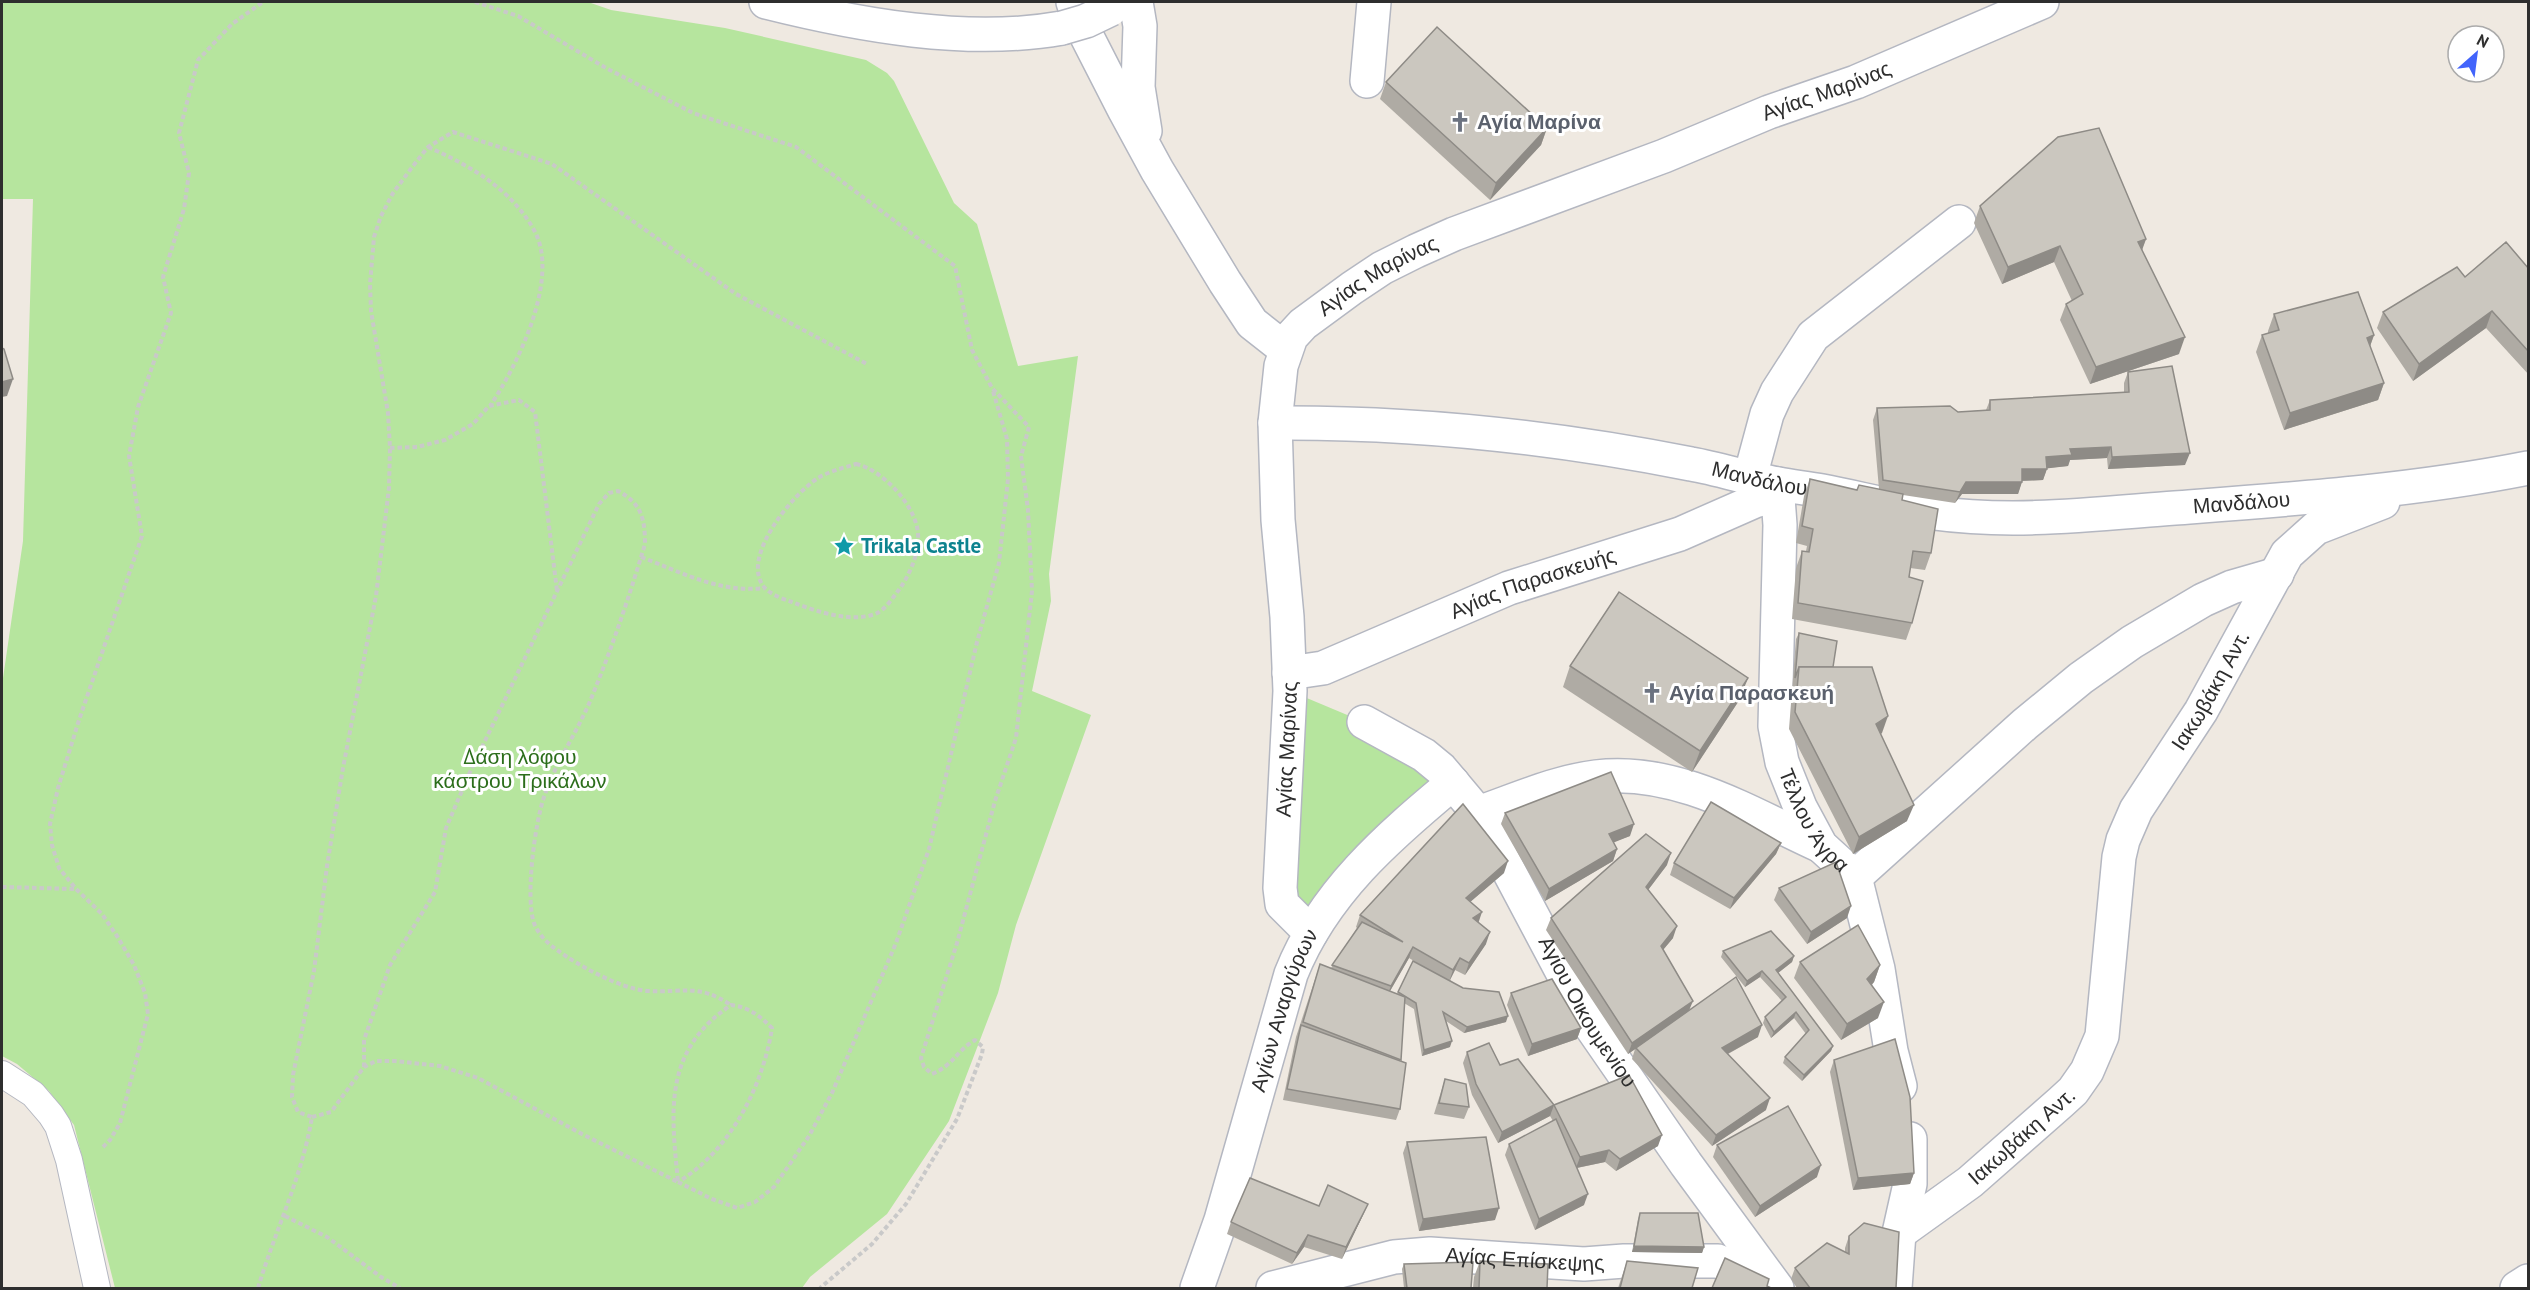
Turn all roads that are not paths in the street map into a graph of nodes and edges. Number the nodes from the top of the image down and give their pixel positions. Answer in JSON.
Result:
{"nodes":[{"id":1,"x":766,"y":2,"type":"edge"},
{"id":2,"x":1374,"y":2,"type":"edge"},
{"id":3,"x":2042,"y":2,"type":"edge"},
{"id":4,"x":1123,"y":4,"type":"edge"},
{"id":5,"x":1068,"y":15,"type":"edge"},
{"id":6,"x":1367,"y":81,"type":"dead end"},
{"id":7,"x":1141,"y":140,"type":"junction"},
{"id":8,"x":1959,"y":222,"type":"dead end"},
{"id":9,"x":1285,"y":350,"type":"junction"},
{"id":10,"x":1275,"y":423,"type":"junction"},
{"id":11,"x":2529,"y":468,"type":"edge"},
{"id":12,"x":1768,"y":485,"type":"junction"},
{"id":13,"x":2421,"y":486,"type":"junction"},
{"id":14,"x":2277,"y":574,"type":"junction"},
{"id":15,"x":1289,"y":673,"type":"junction"},
{"id":16,"x":1364,"y":722,"type":"dead end"},
{"id":17,"x":1454,"y":783,"type":"junction"},
{"id":18,"x":1478,"y":813,"type":"junction"},
{"id":19,"x":1821,"y":846,"type":"junction"},
{"id":20,"x":1856,"y":878,"type":"junction"},
{"id":21,"x":1311,"y":933,"type":"junction"},
{"id":22,"x":2,"y":1074,"type":"edge"},
{"id":23,"x":1899,"y":1233,"type":"junction"},
{"id":24,"x":1583,"y":1276,"type":"edge"},
{"id":25,"x":2529,"y":1281,"type":"edge"},
{"id":26,"x":97,"y":1288,"type":"edge"},
{"id":27,"x":1197,"y":1288,"type":"edge"},
{"id":28,"x":1273,"y":1288,"type":"edge"},
{"id":29,"x":1777,"y":1288,"type":"edge"},
{"id":30,"x":1895,"y":1288,"type":"edge"},
{"id":31,"x":2517,"y":1288,"type":"edge"}],
"edges":[{"from":1,"to":5,"type":"street"},
{"from":2,"to":6,"type":"street"},
{"from":3,"to":9,"type":"street","name":"Αγίας Μαρίνας"},
{"from":4,"to":5,"type":"street","bridge":true},
{"from":4,"to":7,"type":"street"},
{"from":5,"to":7,"type":"street"},
{"from":7,"to":9,"type":"street"},
{"from":8,"to":12,"type":"street","name":"Τέλλου Άγρα"},
{"from":9,"to":10,"type":"street","name":"Αγίας Μαρίνας"},
{"from":10,"to":12,"type":"street","name":"Μανδάλου"},
{"from":10,"to":15,"type":"street","name":"Αγίας Μαρίνας"},
{"from":11,"to":13,"type":"street"},
{"from":12,"to":13,"type":"street","name":"Μανδάλου"},
{"from":12,"to":15,"type":"street","name":"Αγίας Παρασκευής"},
{"from":12,"to":19,"type":"street","name":"Τέλλου Άγρα"},
{"from":13,"to":14,"type":"street","name":"Ιακωβάκη Αντ."},
{"from":14,"to":20,"type":"street"},
{"from":14,"to":23,"type":"street","name":"Ιακωβάκη Αντ."},
{"from":15,"to":21,"type":"street","name":"Αγίας Μαρίνας"},
{"from":16,"to":17,"type":"street"},
{"from":17,"to":18,"type":"street","name":"Αγίου Οικουμενίου"},
{"from":17,"to":21,"type":"street","name":"Αγίων Αναργύρων"},
{"from":18,"to":19,"type":"street"},
{"from":18,"to":29,"type":"street","name":"Αγίου Οικουμενίου"},
{"from":19,"to":20,"type":"street","name":"Τέλλου Άγρα"},
{"from":20,"to":23,"type":"street","name":"Τέλλου Άγρα"},
{"from":21,"to":27,"type":"street","name":"Αγίων Αναργύρων"},
{"from":22,"to":26,"type":"lane"},
{"from":23,"to":30,"type":"street","name":"Τέλλου Άγρα"},
{"from":24,"to":28,"type":"street","name":"Αγίας Επίσκεψης"},
{"from":24,"to":29,"type":"street","name":"Αγίας Επίσκεψης"},
{"from":25,"to":31,"type":"street"}]}
